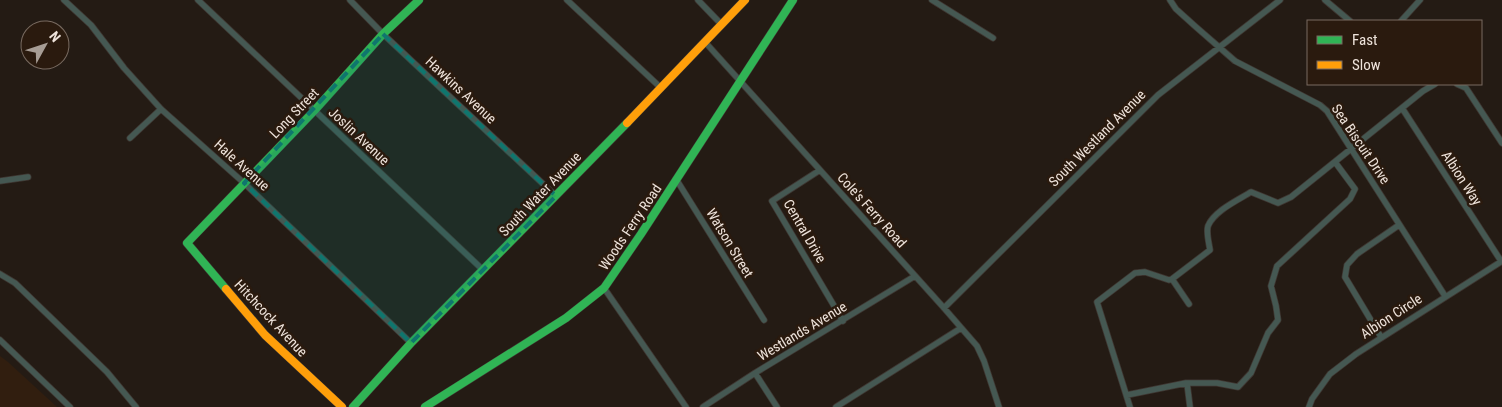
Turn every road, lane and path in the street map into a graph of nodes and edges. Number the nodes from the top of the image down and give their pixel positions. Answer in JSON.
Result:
{"nodes":[{"id":1,"x":64,"y":0,"type":"edge"},
{"id":2,"x":198,"y":0,"type":"edge"},
{"id":3,"x":350,"y":0,"type":"edge"},
{"id":4,"x":419,"y":0,"type":"edge"},
{"id":5,"x":567,"y":0,"type":"edge"},
{"id":6,"x":698,"y":0,"type":"edge"},
{"id":7,"x":745,"y":0,"type":"edge"},
{"id":8,"x":793,"y":0,"type":"edge"},
{"id":9,"x":932,"y":0,"type":"edge"},
{"id":10,"x":1170,"y":0,"type":"edge"},
{"id":11,"x":1280,"y":0,"type":"edge"},
{"id":12,"x":1325,"y":0,"type":"edge"},
{"id":13,"x":1420,"y":0,"type":"edge"},
{"id":14,"x":1349,"y":20,"type":"edge"},
{"id":15,"x":1402,"y":20,"type":"edge"},
{"id":16,"x":722,"y":24,"type":"junction"},
{"id":17,"x":383,"y":34,"type":"junction"},
{"id":18,"x":993,"y":38,"type":"dead end"},
{"id":19,"x":705,"y":42,"type":"junction"},
{"id":20,"x":1218,"y":48,"type":"junction"},
{"id":21,"x":740,"y":82,"type":"junction"},
{"id":22,"x":1434,"y":85,"type":"edge"},
{"id":23,"x":1460,"y":85,"type":"edge"},
{"id":24,"x":660,"y":87,"type":"junction"},
{"id":25,"x":1402,"y":108,"type":"junction"},
{"id":26,"x":161,"y":109,"type":"junction"},
{"id":27,"x":314,"y":111,"type":"junction"},
{"id":28,"x":130,"y":138,"type":"dead end"},
{"id":29,"x":1502,"y":143,"type":"edge"},
{"id":30,"x":1351,"y":149,"type":"junction"},
{"id":31,"x":1335,"y":162,"type":"junction"},
{"id":32,"x":820,"y":170,"type":"junction"},
{"id":33,"x":28,"y":177,"type":"dead end"},
{"id":34,"x":676,"y":179,"type":"junction"},
{"id":35,"x":0,"y":182,"type":"edge"},
{"id":36,"x":244,"y":183,"type":"junction"},
{"id":37,"x":556,"y":196,"type":"junction"},
{"id":38,"x":1400,"y":225,"type":"junction"},
{"id":39,"x":187,"y":243,"type":"joint"},
{"id":40,"x":1501,"y":261,"type":"edge"},
{"id":41,"x":482,"y":269,"type":"junction"},
{"id":42,"x":0,"y":274,"type":"edge"},
{"id":43,"x":914,"y":276,"type":"junction"},
{"id":44,"x":1172,"y":279,"type":"junction"},
{"id":45,"x":604,"y":288,"type":"junction"},
{"id":46,"x":1445,"y":296,"type":"junction"},
{"id":47,"x":1188,"y":304,"type":"dead end"},
{"id":48,"x":944,"y":308,"type":"junction"},
{"id":49,"x":764,"y":320,"type":"dead end"},
{"id":50,"x":843,"y":321,"type":"junction"},
{"id":51,"x":961,"y":328,"type":"junction"},
{"id":52,"x":1381,"y":337,"type":"junction"},
{"id":53,"x":0,"y":340,"type":"edge"},
{"id":54,"x":411,"y":343,"type":"junction"},
{"id":55,"x":755,"y":373,"type":"junction"},
{"id":56,"x":1187,"y":383,"type":"junction"},
{"id":57,"x":1127,"y":395,"type":"junction"},
{"id":58,"x":70,"y":407,"type":"edge"},
{"id":59,"x":136,"y":407,"type":"edge"},
{"id":60,"x":342,"y":407,"type":"edge"},
{"id":61,"x":353,"y":407,"type":"edge"},
{"id":62,"x":425,"y":407,"type":"edge"},
{"id":63,"x":686,"y":407,"type":"edge"},
{"id":64,"x":703,"y":407,"type":"edge"},
{"id":65,"x":777,"y":407,"type":"edge"},
{"id":66,"x":836,"y":407,"type":"edge"},
{"id":67,"x":999,"y":407,"type":"edge"},
{"id":68,"x":1130,"y":407,"type":"edge"},
{"id":69,"x":1190,"y":407,"type":"edge"},
{"id":70,"x":1309,"y":407,"type":"edge"}],
"edges":[{"from":1,"to":26,"type":"street","name":"Hale Avenue"},
{"from":2,"to":27,"type":"street","name":"Joslin Avenue"},
{"from":3,"to":17,"type":"street","name":"Hawkins Avenue"},
{"from":4,"to":17,"type":"street","name":"Long Street"},
{"from":5,"to":24,"type":"street"},
{"from":6,"to":16,"type":"street"},
{"from":7,"to":16,"type":"street","name":"South Water Avenue"},
{"from":8,"to":21,"type":"street","name":"Woods Ferry Road"},
{"from":9,"to":18,"type":"street"},
{"from":10,"to":20,"type":"street","name":"Sea Biscuit Drive"},
{"from":11,"to":20,"type":"street","name":"South Westland Avenue"},
{"from":12,"to":14,"type":"street"},
{"from":13,"to":15,"type":"street"},
{"from":16,"to":19,"type":"street","name":"South Water Avenue"},
{"from":17,"to":27,"type":"street","name":"Long Street"},
{"from":17,"to":37,"type":"street","name":"Hawkins Avenue"},
{"from":19,"to":21,"type":"street","name":"Cole's Ferry Road"},
{"from":19,"to":24,"type":"street","name":"South Water Avenue"},
{"from":20,"to":30,"type":"street","name":"Sea Biscuit Drive"},
{"from":20,"to":48,"type":"street","name":"South Westland Avenue"},
{"from":21,"to":32,"type":"street","name":"Cole's Ferry Road"},
{"from":21,"to":34,"type":"street","name":"Woods Ferry Road"},
{"from":22,"to":25,"type":"street"},
{"from":23,"to":29,"type":"street"},
{"from":24,"to":37,"type":"street","name":"South Water Avenue"},
{"from":25,"to":30,"type":"street"},
{"from":25,"to":40,"type":"street","name":"Albion Way"},
{"from":26,"to":28,"type":"street"},
{"from":26,"to":36,"type":"street","name":"Hale Avenue"},
{"from":27,"to":36,"type":"street","name":"Long Street"},
{"from":27,"to":41,"type":"street","name":"Joslin Avenue"},
{"from":30,"to":31,"type":"street"},
{"from":30,"to":38,"type":"street","name":"Sea Biscuit Drive"},
{"from":31,"to":44,"type":"street"},
{"from":31,"to":56,"type":"street"},
{"from":32,"to":43,"type":"street","name":"Cole's Ferry Road"},
{"from":32,"to":50,"type":"street","name":"Central Drive"},
{"from":33,"to":35,"type":"street"},
{"from":34,"to":45,"type":"street","name":"Woods Ferry Road"},
{"from":34,"to":49,"type":"street","name":"Watson Street"},
{"from":36,"to":39,"type":"street","name":"Long Street"},
{"from":36,"to":54,"type":"street","name":"Hale Avenue"},
{"from":37,"to":41,"type":"street","name":"South Water Avenue"},
{"from":38,"to":46,"type":"street","name":"Sea Biscuit Drive"},
{"from":38,"to":52,"type":"street"},
{"from":39,"to":60,"type":"street","name":"Hitchcock Avenue"},
{"from":40,"to":46,"type":"street","name":"Albion Circle"},
{"from":41,"to":54,"type":"street","name":"South Water Avenue"},
{"from":42,"to":59,"type":"street"},
{"from":43,"to":48,"type":"street","name":"Cole's Ferry Road"},
{"from":43,"to":50,"type":"street","name":"Westlands Avenue"},
{"from":44,"to":47,"type":"street"},
{"from":44,"to":57,"type":"street"},
{"from":45,"to":62,"type":"street","name":"Woods Ferry Road"},
{"from":45,"to":63,"type":"street"},
{"from":46,"to":52,"type":"street","name":"Albion Circle"},
{"from":48,"to":51,"type":"street","name":"Cole's Ferry Road"},
{"from":50,"to":55,"type":"street","name":"Westlands Avenue"},
{"from":51,"to":66,"type":"street"},
{"from":51,"to":67,"type":"street","name":"Cole's Ferry Road"},
{"from":52,"to":70,"type":"street","name":"Albion Circle"},
{"from":53,"to":58,"type":"street"},
{"from":54,"to":61,"type":"street","name":"South Water Avenue"},
{"from":55,"to":64,"type":"street","name":"Westlands Avenue"},
{"from":55,"to":65,"type":"street"},
{"from":56,"to":57,"type":"street"},
{"from":56,"to":69,"type":"street"},
{"from":57,"to":68,"type":"street"}]}
